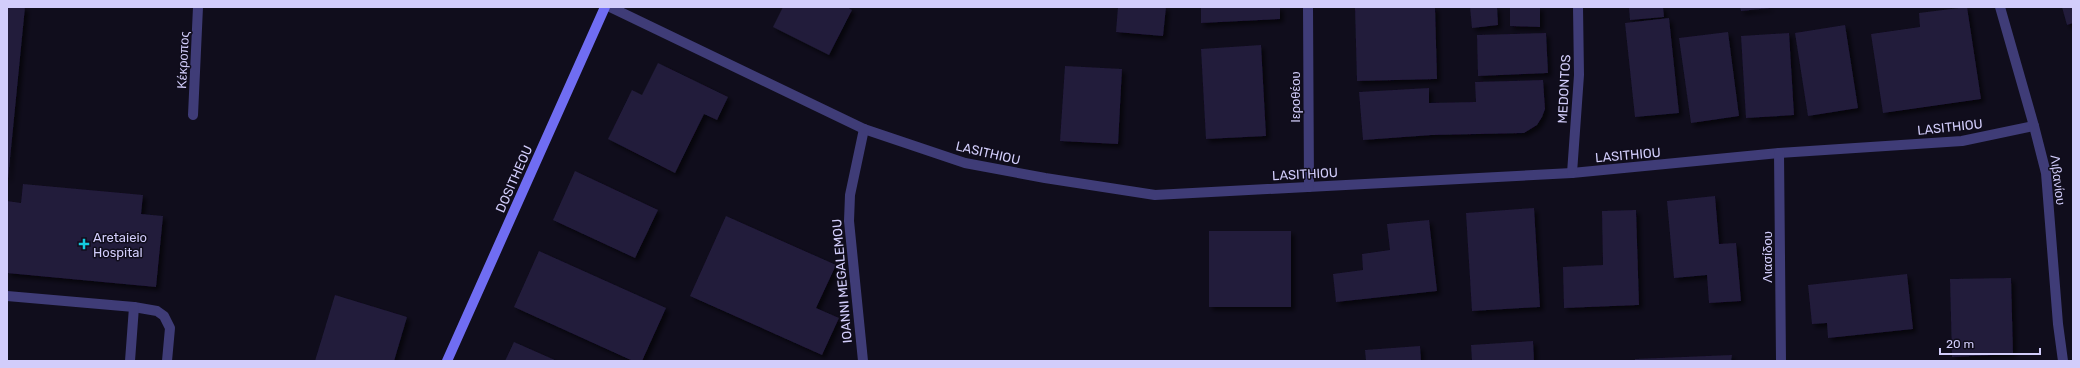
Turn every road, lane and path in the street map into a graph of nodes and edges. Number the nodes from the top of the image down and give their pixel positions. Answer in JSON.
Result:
{"nodes":[{"id":1,"x":198,"y":7,"type":"edge"},
{"id":2,"x":605,"y":7,"type":"edge"},
{"id":3,"x":610,"y":7,"type":"edge"},
{"id":4,"x":1308,"y":7,"type":"edge"},
{"id":5,"x":1578,"y":7,"type":"edge"},
{"id":6,"x":2000,"y":7,"type":"edge"},
{"id":7,"x":194,"y":115,"type":"dead end"},
{"id":8,"x":2034,"y":126,"type":"junction"},
{"id":9,"x":864,"y":129,"type":"junction"},
{"id":10,"x":1780,"y":153,"type":"junction"},
{"id":11,"x":1572,"y":173,"type":"junction"},
{"id":12,"x":1309,"y":187,"type":"junction"},
{"id":13,"x":7,"y":296,"type":"edge"},
{"id":14,"x":134,"y":307,"type":"junction"},
{"id":15,"x":130,"y":361,"type":"edge"},
{"id":16,"x":167,"y":361,"type":"edge"},
{"id":17,"x":447,"y":361,"type":"edge"},
{"id":18,"x":863,"y":361,"type":"edge"},
{"id":19,"x":1781,"y":361,"type":"edge"},
{"id":20,"x":2063,"y":361,"type":"edge"}],
"edges":[{"from":1,"to":7,"type":"street","name":"Κέκροπος"},
{"from":2,"to":17,"type":"street","name":"DOSITHEOU"},
{"from":3,"to":9,"type":"street","name":"LASITHIOU"},
{"from":4,"to":12,"type":"street","name":"Ιεροθέου"},
{"from":5,"to":11,"type":"street","name":"MEDONTOS"},
{"from":6,"to":8,"type":"street","name":"Λιβανίου"},
{"from":8,"to":10,"type":"street","name":"LASITHIOU"},
{"from":8,"to":20,"type":"street","name":"Λιβανίου"},
{"from":9,"to":12,"type":"street","name":"LASITHIOU"},
{"from":9,"to":18,"type":"street","name":"IOANNI MEGALEMOU"},
{"from":10,"to":11,"type":"street","name":"LASITHIOU"},
{"from":10,"to":19,"type":"street","name":"Λιασίδου"},
{"from":11,"to":12,"type":"street","name":"LASITHIOU"},
{"from":13,"to":14,"type":"street"},
{"from":14,"to":15,"type":"street"},
{"from":14,"to":16,"type":"street"}]}
